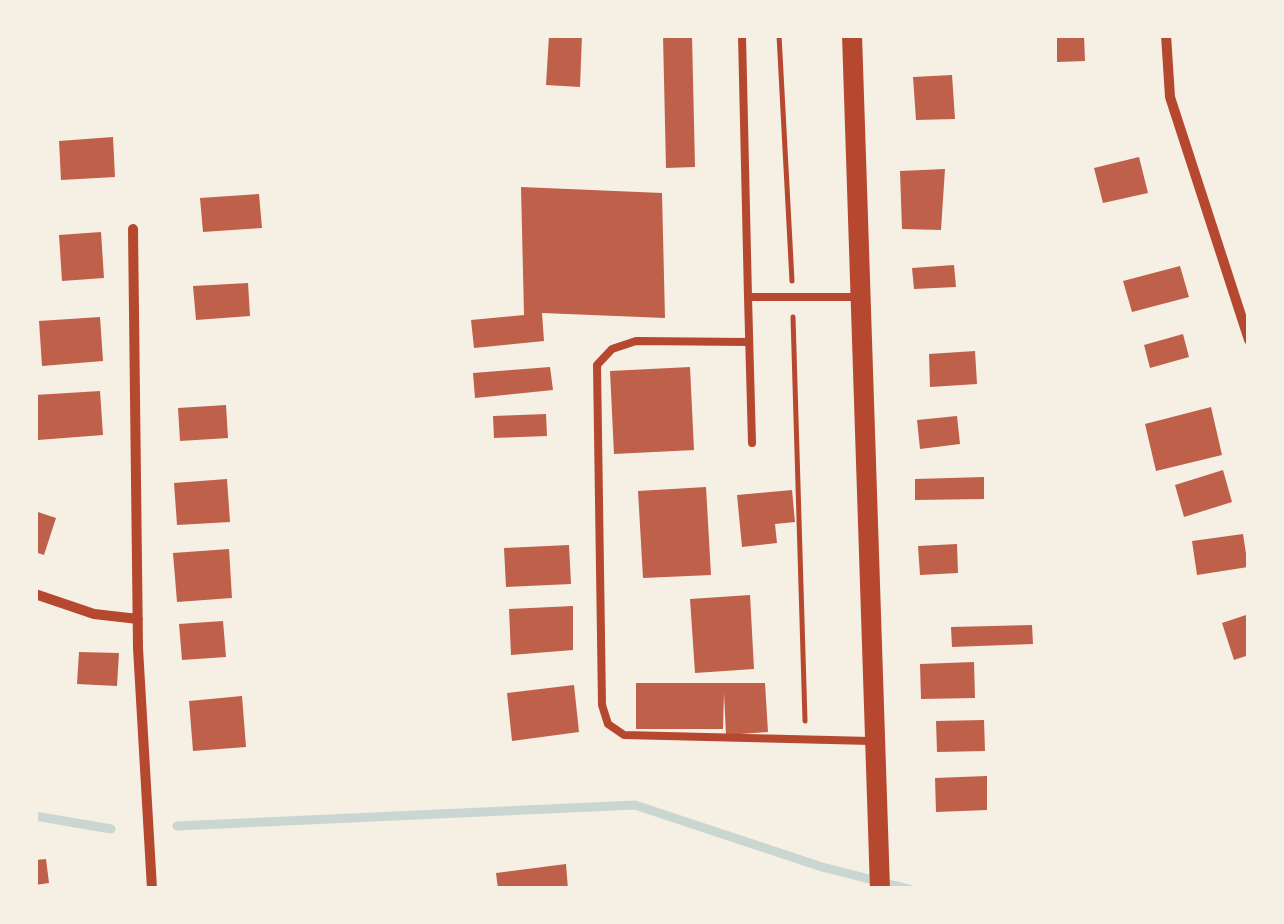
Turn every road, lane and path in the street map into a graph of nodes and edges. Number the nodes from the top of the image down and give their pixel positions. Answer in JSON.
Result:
{"nodes":[{"id":1,"x":742,"y":35,"type":"edge"},
{"id":2,"x":779,"y":35,"type":"edge"},
{"id":3,"x":852,"y":35,"type":"edge"},
{"id":4,"x":1166,"y":35,"type":"edge"},
{"id":5,"x":133,"y":229,"type":"dead end"},
{"id":6,"x":793,"y":296,"type":"junction"},
{"id":7,"x":748,"y":297,"type":"junction"},
{"id":8,"x":860,"y":297,"type":"junction"},
{"id":9,"x":1249,"y":340,"type":"edge"},
{"id":10,"x":749,"y":342,"type":"junction"},
{"id":11,"x":752,"y":443,"type":"dead end"},
{"id":12,"x":35,"y":594,"type":"edge"},
{"id":13,"x":138,"y":619,"type":"junction"},
{"id":14,"x":805,"y":739,"type":"junction"},
{"id":15,"x":875,"y":741,"type":"junction"},
{"id":16,"x":152,"y":889,"type":"edge"},
{"id":17,"x":880,"y":889,"type":"edge"}],
"edges":[{"from":1,"to":7,"type":"lane"},
{"from":2,"to":6,"type":"path"},
{"from":3,"to":8,"type":"main road"},
{"from":4,"to":9,"type":"street"},
{"from":5,"to":13,"type":"street"},
{"from":6,"to":7,"type":"lane"},
{"from":6,"to":8,"type":"lane"},
{"from":6,"to":14,"type":"path"},
{"from":7,"to":10,"type":"lane"},
{"from":8,"to":15,"type":"main road"},
{"from":10,"to":11,"type":"lane"},
{"from":10,"to":14,"type":"lane"},
{"from":12,"to":13,"type":"street"},
{"from":13,"to":16,"type":"street"},
{"from":14,"to":15,"type":"lane"},
{"from":15,"to":17,"type":"main road"}]}
